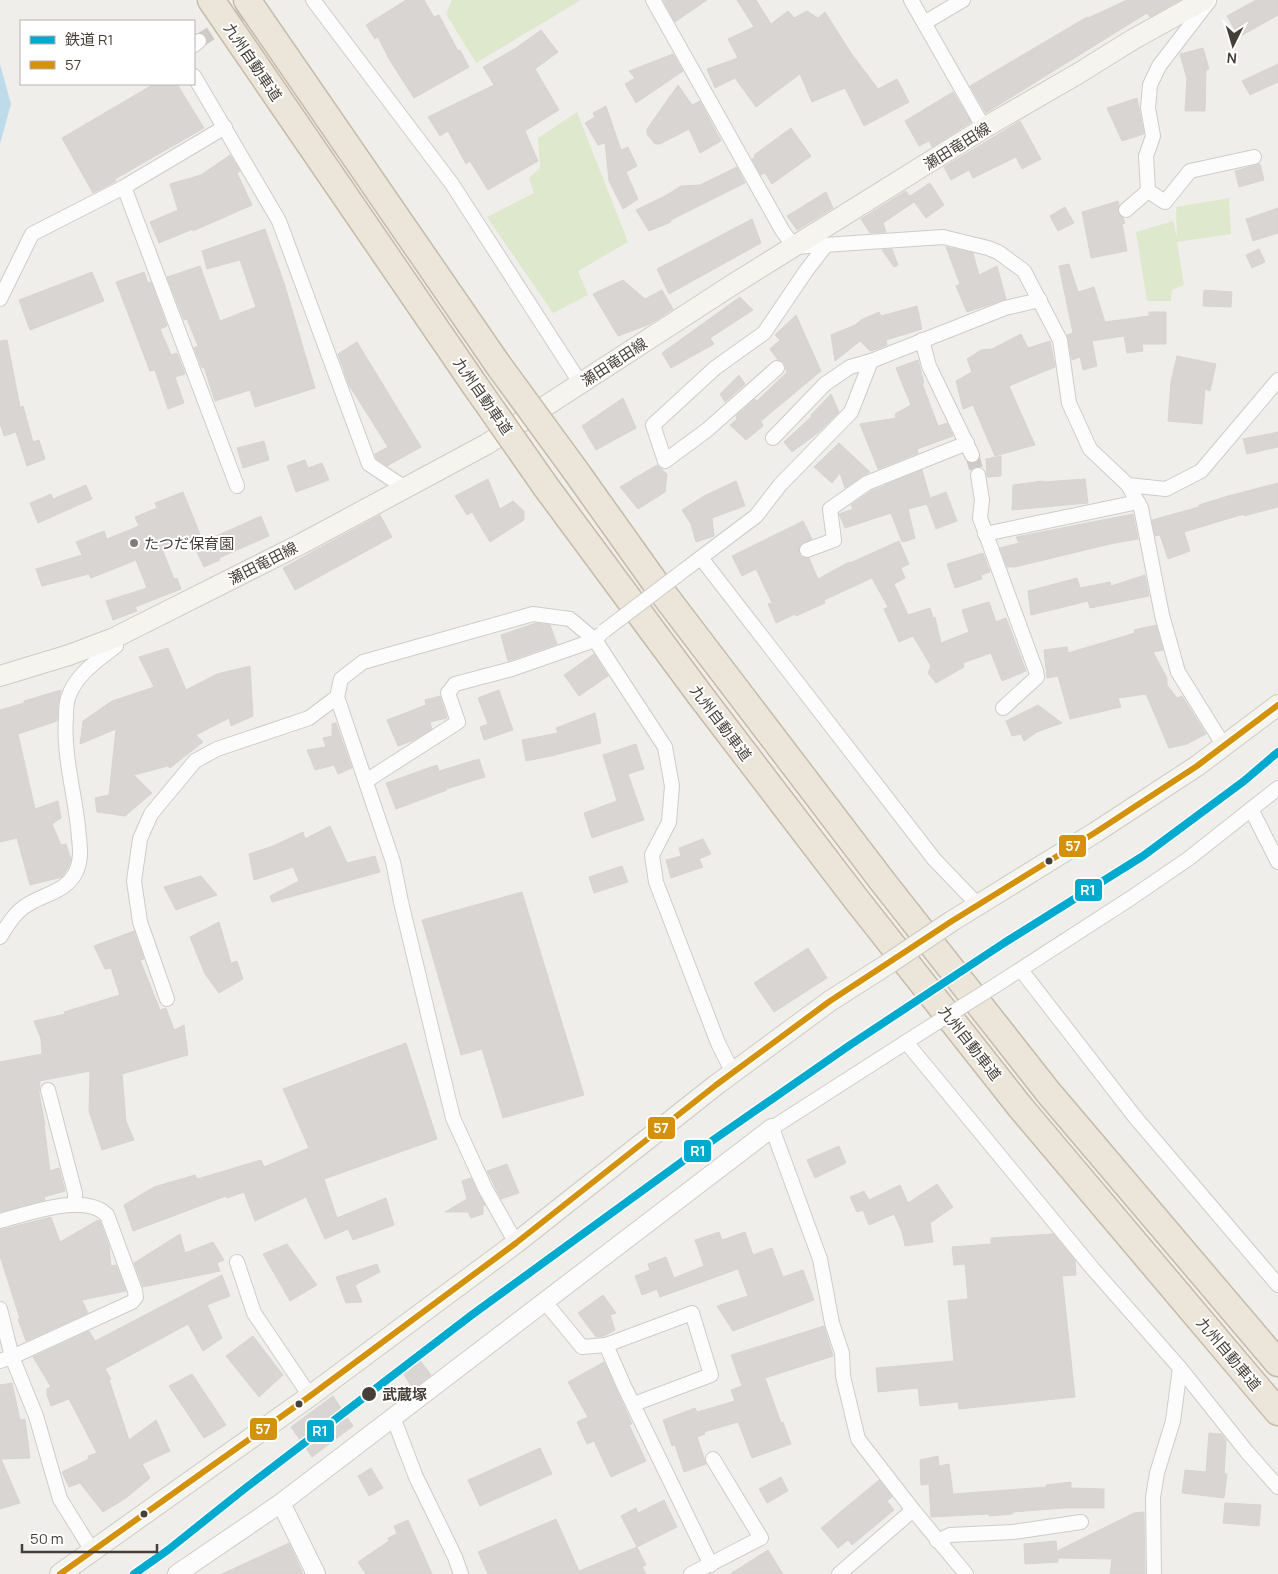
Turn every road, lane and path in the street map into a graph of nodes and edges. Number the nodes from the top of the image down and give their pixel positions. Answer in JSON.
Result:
{"nodes":[{"id":1,"x":211,"y":0,"type":"edge"},
{"id":2,"x":247,"y":0,"type":"edge"},
{"id":3,"x":313,"y":0,"type":"edge"},
{"id":4,"x":653,"y":0,"type":"edge"},
{"id":5,"x":911,"y":0,"type":"edge"},
{"id":6,"x":964,"y":0,"type":"edge"},
{"id":7,"x":1204,"y":0,"type":"edge"},
{"id":8,"x":1210,"y":0,"type":"edge"},
{"id":9,"x":924,"y":23,"type":"junction"},
{"id":10,"x":195,"y":78,"type":"edge"},
{"id":11,"x":225,"y":127,"type":"junction"},
{"id":12,"x":984,"y":128,"type":"junction"},
{"id":13,"x":1254,"y":157,"type":"dead end"},
{"id":14,"x":124,"y":187,"type":"junction"},
{"id":15,"x":1148,"y":191,"type":"junction"},
{"id":16,"x":1126,"y":210,"type":"dead end"},
{"id":17,"x":826,"y":245,"type":"junction"},
{"id":18,"x":794,"y":247,"type":"junction"},
{"id":19,"x":0,"y":299,"type":"edge"},
{"id":20,"x":1040,"y":300,"type":"junction"},
{"id":21,"x":922,"y":340,"type":"junction"},
{"id":22,"x":871,"y":361,"type":"junction"},
{"id":23,"x":777,"y":368,"type":"dead end"},
{"id":24,"x":1278,"y":380,"type":"edge"},
{"id":25,"x":581,"y":384,"type":"junction"},
{"id":26,"x":773,"y":438,"type":"dead end"},
{"id":27,"x":978,"y":475,"type":"tunnel mouth"},
{"id":28,"x":1128,"y":484,"type":"junction"},
{"id":29,"x":237,"y":486,"type":"dead end"},
{"id":30,"x":406,"y":488,"type":"junction"},
{"id":31,"x":1138,"y":502,"type":"junction"},
{"id":32,"x":985,"y":534,"type":"junction"},
{"id":33,"x":807,"y":550,"type":"dead end"},
{"id":34,"x":696,"y":562,"type":"junction"},
{"id":35,"x":599,"y":636,"type":"junction"},
{"id":36,"x":114,"y":638,"type":"junction"},
{"id":37,"x":0,"y":676,"type":"edge"},
{"id":38,"x":337,"y":697,"type":"junction"},
{"id":39,"x":1278,"y":705,"type":"edge"},
{"id":40,"x":1003,"y":708,"type":"dead end"},
{"id":41,"x":1224,"y":746,"type":"junction"},
{"id":42,"x":366,"y":780,"type":"junction"},
{"id":43,"x":1278,"y":788,"type":"edge"},
{"id":44,"x":1251,"y":809,"type":"junction"},
{"id":45,"x":1278,"y":862,"type":"edge"},
{"id":46,"x":978,"y":905,"type":"junction"},
{"id":47,"x":0,"y":937,"type":"edge"},
{"id":48,"x":1021,"y":970,"type":"junction"},
{"id":49,"x":167,"y":998,"type":"dead end"},
{"id":50,"x":911,"y":1038,"type":"junction"},
{"id":51,"x":733,"y":1073,"type":"junction"},
{"id":52,"x":48,"y":1090,"type":"dead end"},
{"id":53,"x":772,"y":1128,"type":"junction"},
{"id":54,"x":75,"y":1205,"type":"junction"},
{"id":55,"x":0,"y":1221,"type":"edge"},
{"id":56,"x":516,"y":1243,"type":"junction"},
{"id":57,"x":237,"y":1262,"type":"dead end"},
{"id":58,"x":1278,"y":1285,"type":"edge"},
{"id":59,"x":545,"y":1302,"type":"junction"},
{"id":60,"x":0,"y":1310,"type":"edge"},
{"id":61,"x":606,"y":1346,"type":"junction"},
{"id":62,"x":6,"y":1359,"type":"edge"},
{"id":63,"x":1278,"y":1363,"type":"edge"},
{"id":64,"x":1180,"y":1368,"type":"junction"},
{"id":65,"x":310,"y":1396,"type":"junction"},
{"id":66,"x":634,"y":1404,"type":"junction"},
{"id":67,"x":1278,"y":1412,"type":"edge"},
{"id":68,"x":393,"y":1417,"type":"junction"},
{"id":69,"x":714,"y":1459,"type":"dead end"},
{"id":70,"x":1278,"y":1487,"type":"edge"},
{"id":71,"x":281,"y":1502,"type":"junction"},
{"id":72,"x":913,"y":1510,"type":"junction"},
{"id":73,"x":1081,"y":1522,"type":"dead end"},
{"id":74,"x":937,"y":1541,"type":"junction"},
{"id":75,"x":93,"y":1552,"type":"junction"},
{"id":76,"x":711,"y":1565,"type":"junction"},
{"id":77,"x":60,"y":1574,"type":"edge"},
{"id":78,"x":177,"y":1574,"type":"edge"},
{"id":79,"x":316,"y":1574,"type":"edge"},
{"id":80,"x":460,"y":1574,"type":"edge"},
{"id":81,"x":691,"y":1574,"type":"edge"},
{"id":82,"x":839,"y":1574,"type":"edge"},
{"id":83,"x":966,"y":1574,"type":"edge"},
{"id":84,"x":1154,"y":1574,"type":"edge"}],
"edges":[{"from":1,"to":67,"type":"highway","name":"九州自動車道","bridge":true},
{"from":2,"to":63,"type":"highway","name":"九州自動車道","bridge":true},
{"from":3,"to":25,"type":"street"},
{"from":4,"to":18,"type":"street"},
{"from":5,"to":9,"type":"street"},
{"from":6,"to":9,"type":"street"},
{"from":7,"to":12,"type":"main road","name":"瀬田竜田線"},
{"from":8,"to":15,"type":"street"},
{"from":9,"to":12,"type":"street"},
{"from":10,"to":11,"type":"street"},
{"from":11,"to":14,"type":"street"},
{"from":11,"to":30,"type":"street"},
{"from":12,"to":18,"type":"main road","name":"瀬田竜田線"},
{"from":13,"to":15,"type":"street"},
{"from":14,"to":19,"type":"street"},
{"from":14,"to":29,"type":"street"},
{"from":15,"to":16,"type":"street"},
{"from":17,"to":18,"type":"street"},
{"from":17,"to":20,"type":"street"},
{"from":17,"to":23,"type":"street"},
{"from":18,"to":25,"type":"main road","name":"瀬田竜田線"},
{"from":20,"to":21,"type":"street"},
{"from":20,"to":28,"type":"street"},
{"from":21,"to":22,"type":"street"},
{"from":21,"to":33,"type":"street"},
{"from":22,"to":26,"type":"street"},
{"from":22,"to":34,"type":"street"},
{"from":24,"to":28,"type":"street"},
{"from":25,"to":30,"type":"main road","name":"瀬田竜田線"},
{"from":27,"to":32,"type":"street"},
{"from":28,"to":31,"type":"street"},
{"from":30,"to":36,"type":"main road","name":"瀬田竜田線"},
{"from":31,"to":32,"type":"street"},
{"from":31,"to":41,"type":"street"},
{"from":32,"to":40,"type":"street"},
{"from":34,"to":35,"type":"street","bridge":true},
{"from":34,"to":46,"type":"street"},
{"from":35,"to":38,"type":"street"},
{"from":35,"to":42,"type":"street"},
{"from":35,"to":51,"type":"street"},
{"from":36,"to":37,"type":"main road","name":"瀬田竜田線"},
{"from":36,"to":47,"type":"street"},
{"from":38,"to":42,"type":"street"},
{"from":38,"to":49,"type":"street"},
{"from":39,"to":41,"type":"main road"},
{"from":41,"to":46,"type":"main road"},
{"from":42,"to":56,"type":"street"},
{"from":43,"to":44,"type":"street"},
{"from":44,"to":45,"type":"street"},
{"from":44,"to":48,"type":"street"},
{"from":46,"to":51,"type":"main road","bridge":true},
{"from":48,"to":50,"type":"street","bridge":true},
{"from":48,"to":58,"type":"street"},
{"from":50,"to":53,"type":"street"},
{"from":50,"to":64,"type":"street"},
{"from":51,"to":56,"type":"main road"},
{"from":52,"to":54,"type":"street"},
{"from":53,"to":59,"type":"street"},
{"from":53,"to":72,"type":"street"},
{"from":54,"to":55,"type":"street"},
{"from":54,"to":62,"type":"street"},
{"from":56,"to":65,"type":"main road"},
{"from":57,"to":65,"type":"street"},
{"from":59,"to":61,"type":"street"},
{"from":59,"to":68,"type":"street"},
{"from":60,"to":62,"type":"street"},
{"from":61,"to":66,"type":"street"},
{"from":61,"to":66,"type":"street"},
{"from":62,"to":75,"type":"street"},
{"from":64,"to":70,"type":"street"},
{"from":64,"to":84,"type":"street"},
{"from":65,"to":75,"type":"main road"},
{"from":66,"to":76,"type":"street"},
{"from":68,"to":71,"type":"street"},
{"from":68,"to":80,"type":"street"},
{"from":69,"to":76,"type":"street"},
{"from":71,"to":78,"type":"street"},
{"from":71,"to":79,"type":"street"},
{"from":72,"to":74,"type":"street"},
{"from":72,"to":82,"type":"street"},
{"from":73,"to":74,"type":"street"},
{"from":74,"to":83,"type":"street"},
{"from":75,"to":77,"type":"main road"},
{"from":76,"to":81,"type":"street"}]}
